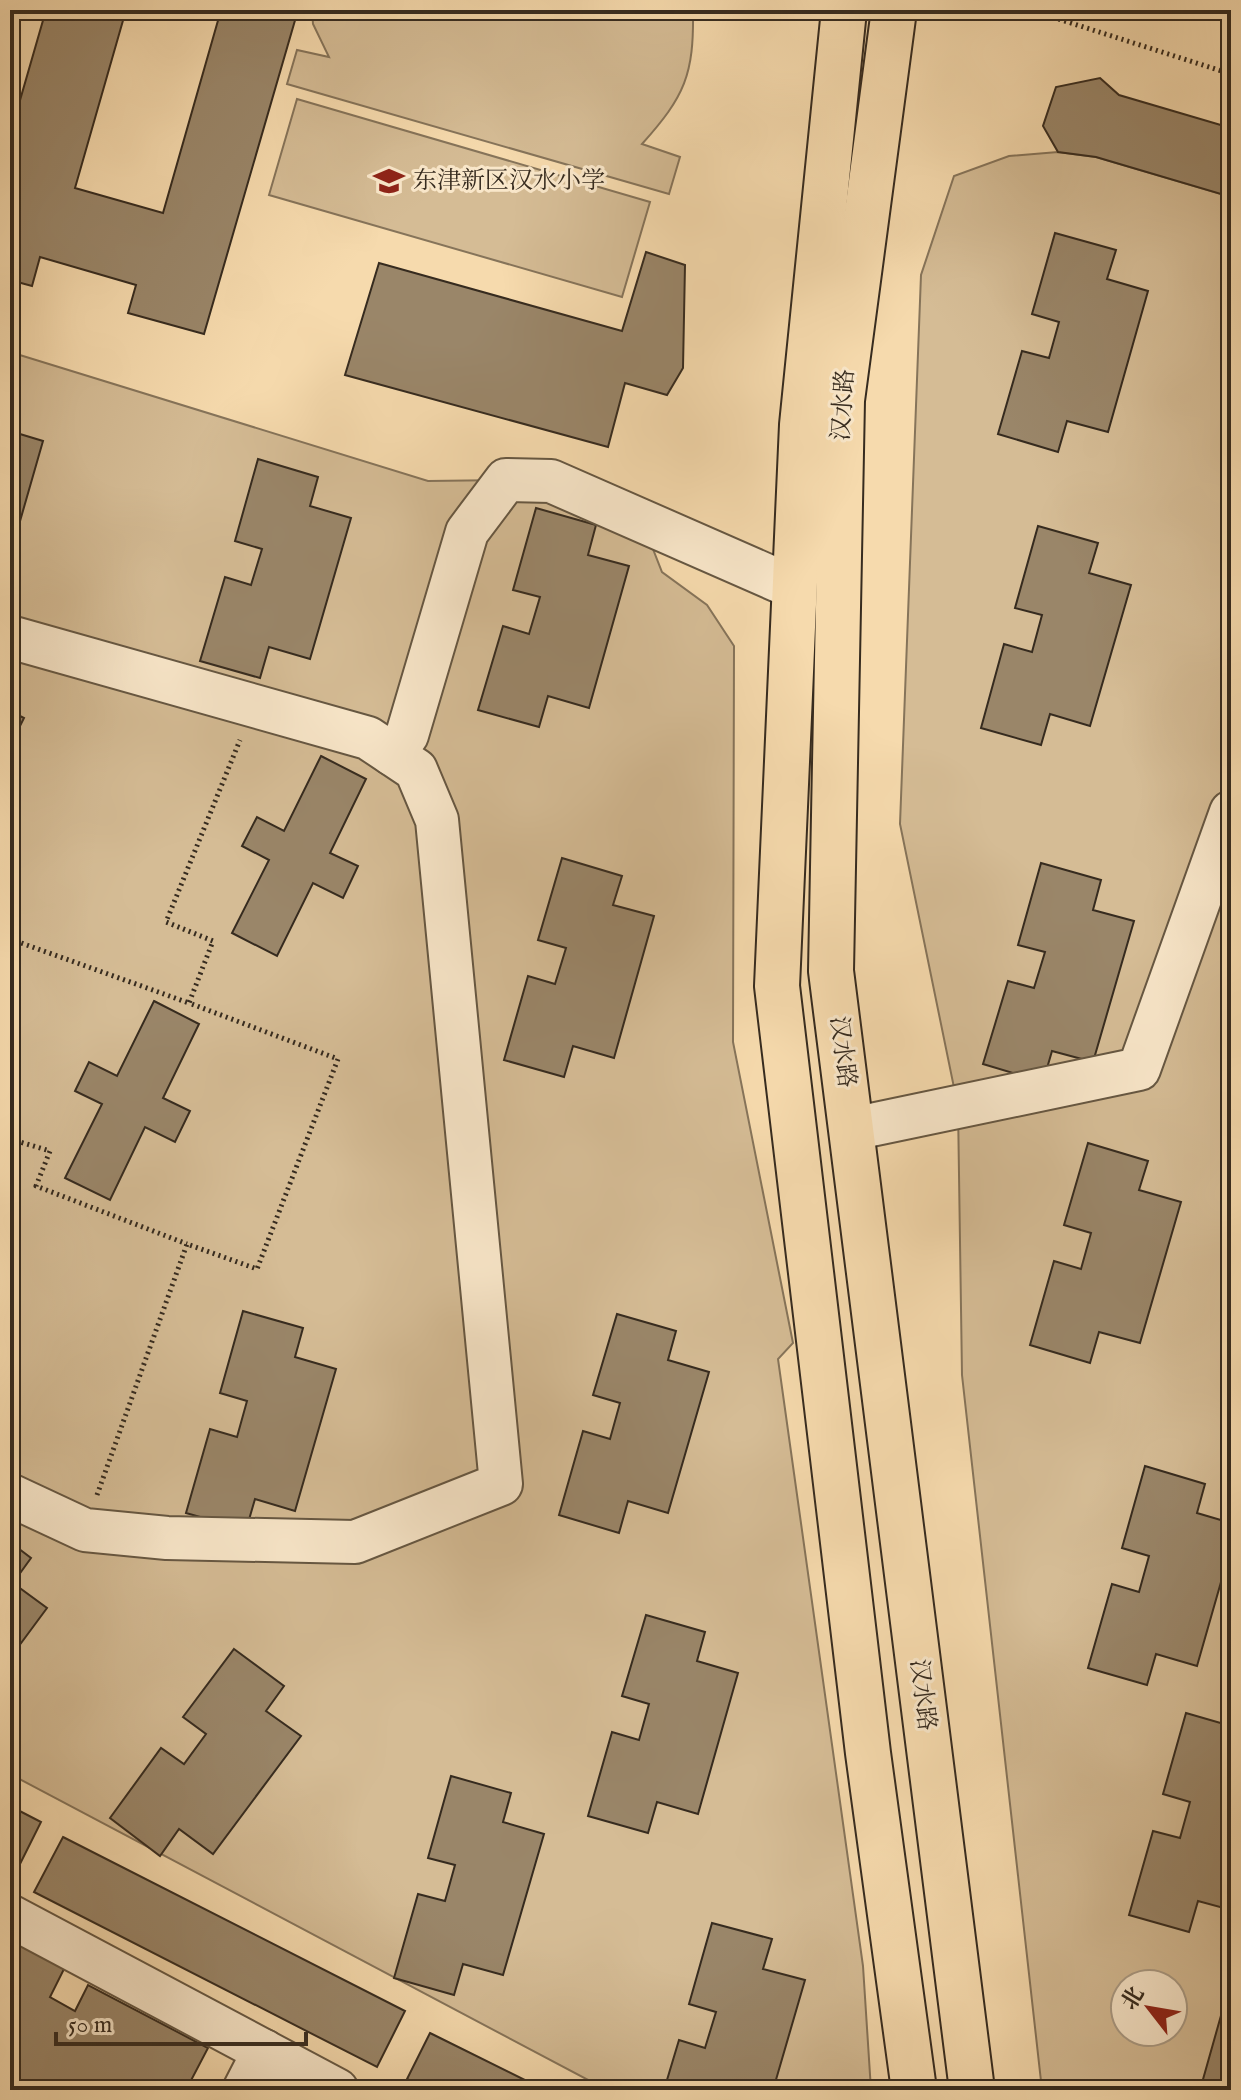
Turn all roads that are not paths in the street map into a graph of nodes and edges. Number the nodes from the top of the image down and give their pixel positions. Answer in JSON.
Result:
{"nodes":[{"id":1,"x":844,"y":10,"type":"edge"},
{"id":2,"x":894,"y":10,"type":"edge"},
{"id":3,"x":795,"y":588,"type":"junction"},
{"id":4,"x":10,"y":637,"type":"edge"},
{"id":5,"x":392,"y":754,"type":"junction"},
{"id":6,"x":1231,"y":812,"type":"edge"},
{"id":7,"x":852,"y":1129,"type":"junction"},
{"id":8,"x":10,"y":1495,"type":"edge"},
{"id":9,"x":10,"y":1916,"type":"edge"},
{"id":10,"x":264,"y":2051,"type":"junction"},
{"id":11,"x":244,"y":2090,"type":"edge"},
{"id":12,"x":337,"y":2090,"type":"edge"},
{"id":13,"x":914,"y":2090,"type":"edge"},
{"id":14,"x":972,"y":2090,"type":"edge"}],
"edges":[{"from":1,"to":3,"type":"main road","name":"汉水路"},
{"from":2,"to":7,"type":"main road","name":"汉水路"},
{"from":3,"to":5,"type":"street"},
{"from":3,"to":13,"type":"main road","name":"汉水路"},
{"from":4,"to":5,"type":"street"},
{"from":5,"to":8,"type":"street"},
{"from":6,"to":7,"type":"street"},
{"from":7,"to":14,"type":"main road","name":"汉水路"},
{"from":9,"to":10,"type":"street"},
{"from":10,"to":11,"type":"street"},
{"from":10,"to":12,"type":"street"}]}
